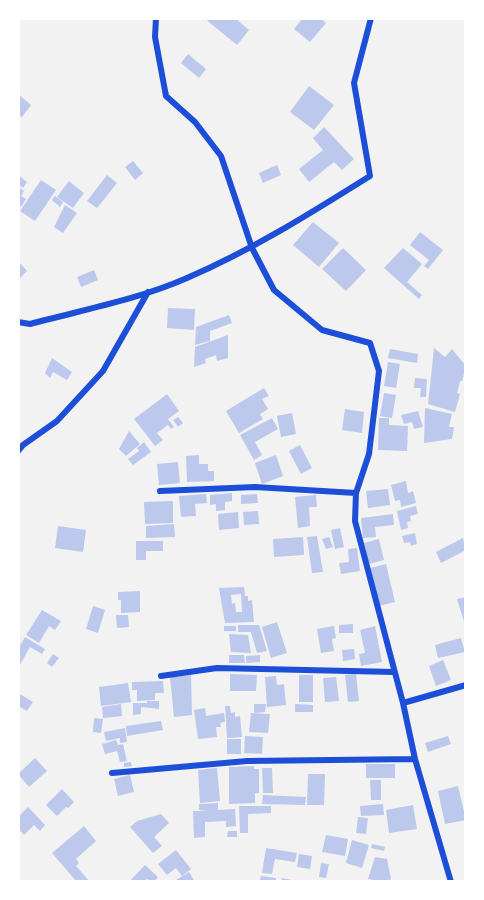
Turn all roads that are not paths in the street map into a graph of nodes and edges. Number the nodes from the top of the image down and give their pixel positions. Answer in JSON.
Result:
{"nodes":[{"id":1,"x":156,"y":18,"type":"edge"},
{"id":2,"x":371,"y":18,"type":"edge"},
{"id":3,"x":252,"y":248,"type":"junction"},
{"id":4,"x":148,"y":292,"type":"junction"},
{"id":5,"x":18,"y":322,"type":"edge"},
{"id":6,"x":18,"y":451,"type":"edge"},
{"id":7,"x":160,"y":491,"type":"dead end"},
{"id":8,"x":356,"y":493,"type":"junction"},
{"id":9,"x":394,"y":672,"type":"junction"},
{"id":10,"x":161,"y":676,"type":"dead end"},
{"id":11,"x":466,"y":685,"type":"edge"},
{"id":12,"x":403,"y":703,"type":"junction"},
{"id":13,"x":415,"y":759,"type":"junction"},
{"id":14,"x":112,"y":773,"type":"dead end"},
{"id":15,"x":451,"y":882,"type":"edge"}],
"edges":[{"from":1,"to":3,"type":"street"},
{"from":2,"to":3,"type":"street"},
{"from":3,"to":4,"type":"street"},
{"from":3,"to":8,"type":"street"},
{"from":4,"to":5,"type":"street"},
{"from":4,"to":6,"type":"street"},
{"from":7,"to":8,"type":"street"},
{"from":8,"to":9,"type":"street"},
{"from":9,"to":10,"type":"street"},
{"from":9,"to":12,"type":"street"},
{"from":11,"to":12,"type":"street"},
{"from":12,"to":13,"type":"street"},
{"from":13,"to":14,"type":"street"},
{"from":13,"to":15,"type":"street"}]}
